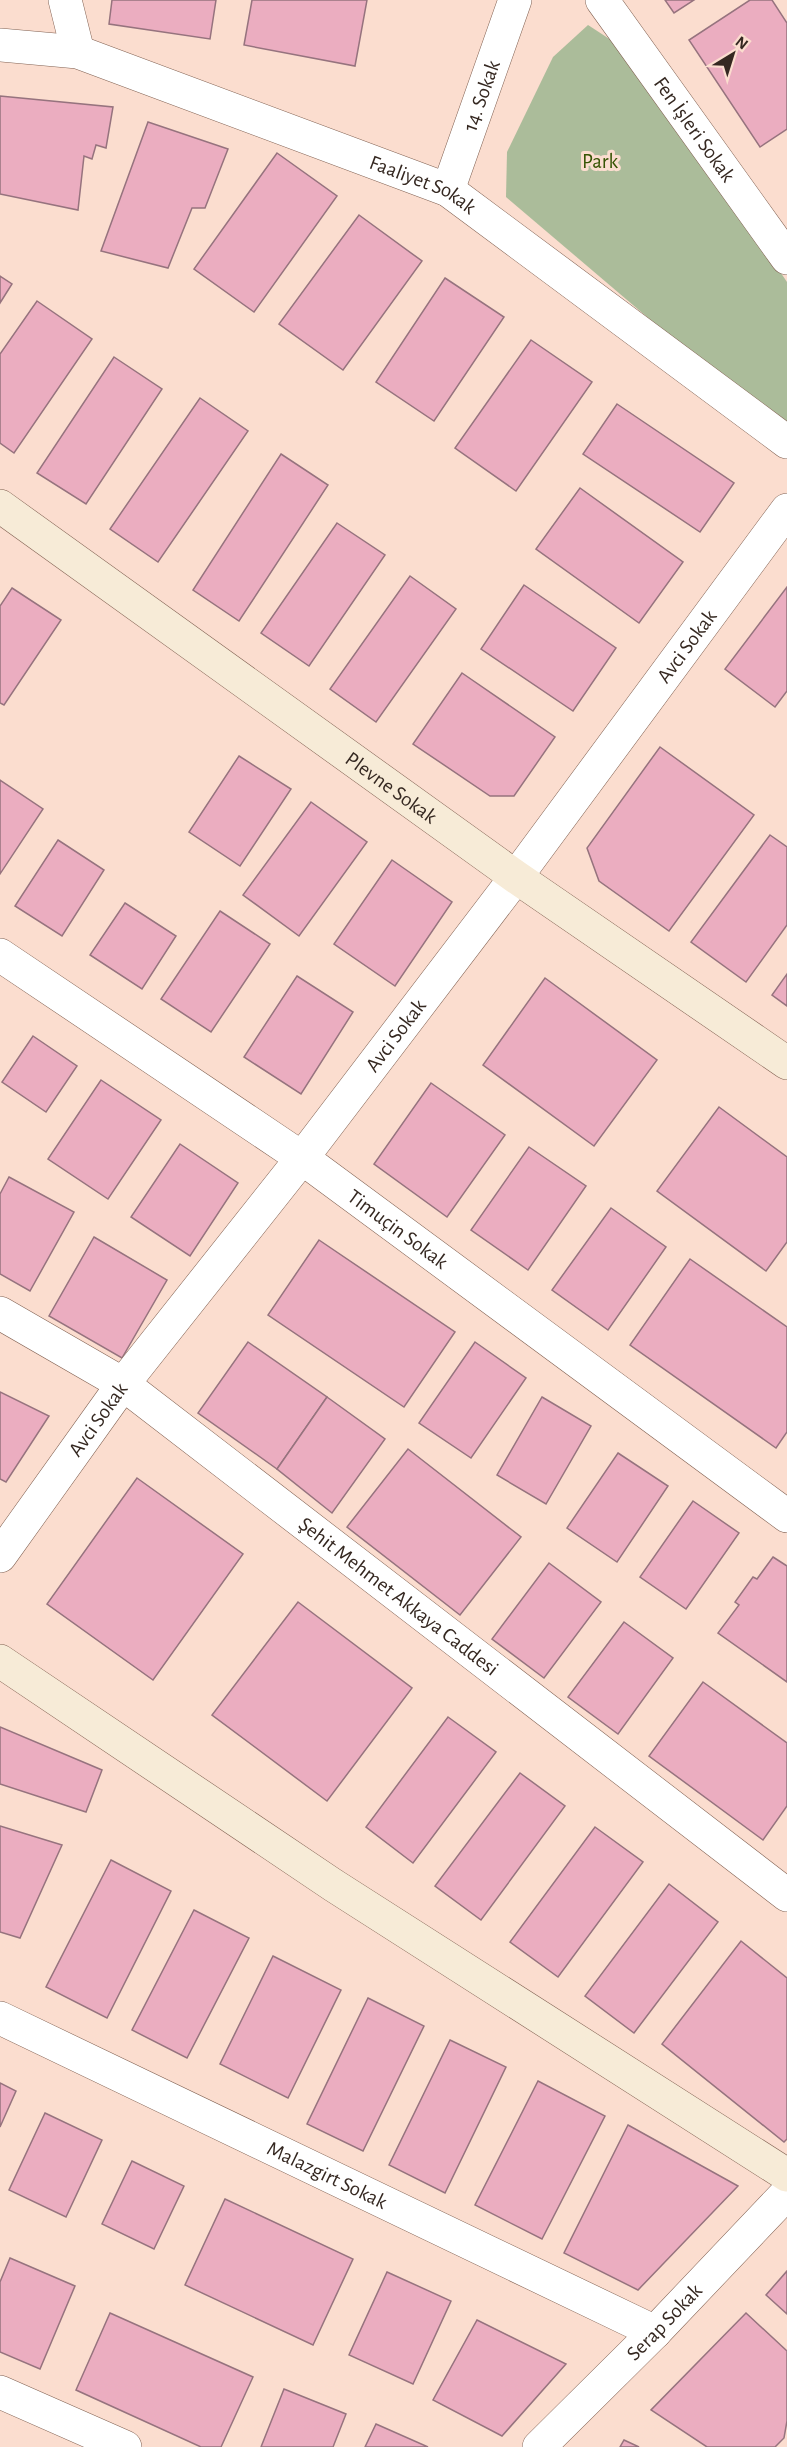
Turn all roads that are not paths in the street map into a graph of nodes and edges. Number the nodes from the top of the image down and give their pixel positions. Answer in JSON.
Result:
{"nodes":[{"id":1,"x":64,"y":0,"type":"edge"},
{"id":2,"x":515,"y":0,"type":"edge"},
{"id":3,"x":602,"y":0,"type":"edge"},
{"id":4,"x":0,"y":45,"type":"edge"},
{"id":5,"x":78,"y":52,"type":"junction"},
{"id":6,"x":448,"y":190,"type":"junction"},
{"id":7,"x":787,"y":258,"type":"edge"},
{"id":8,"x":787,"y":442,"type":"edge"},
{"id":9,"x":0,"y":506,"type":"edge"},
{"id":10,"x":787,"y":510,"type":"edge"},
{"id":11,"x":516,"y":877,"type":"junction"},
{"id":12,"x":0,"y":955,"type":"edge"},
{"id":13,"x":787,"y":1063,"type":"edge"},
{"id":14,"x":302,"y":1158,"type":"junction"},
{"id":15,"x":0,"y":1313,"type":"edge"},
{"id":16,"x":123,"y":1384,"type":"junction"},
{"id":17,"x":787,"y":1515,"type":"edge"},
{"id":18,"x":0,"y":1556,"type":"edge"},
{"id":19,"x":0,"y":1660,"type":"edge"},
{"id":20,"x":787,"y":1895,"type":"edge"},
{"id":21,"x":0,"y":2018,"type":"edge"},
{"id":22,"x":787,"y":2175,"type":"edge"},
{"id":23,"x":787,"y":2193,"type":"edge"},
{"id":24,"x":654,"y":2332,"type":"junction"},
{"id":25,"x":0,"y":2392,"type":"edge"},
{"id":26,"x":125,"y":2447,"type":"edge"},
{"id":27,"x":539,"y":2447,"type":"edge"}],
"edges":[{"from":1,"to":5,"type":"street"},
{"from":2,"to":6,"type":"street","name":"14. Sokak"},
{"from":3,"to":7,"type":"street","name":"Fen İşleri Sokak"},
{"from":4,"to":5,"type":"street","name":"Faaliyet Sokak"},
{"from":5,"to":6,"type":"street","name":"Faaliyet Sokak"},
{"from":6,"to":8,"type":"street","name":"Faaliyet Sokak"},
{"from":9,"to":11,"type":"street","name":"Plevne Sokak"},
{"from":10,"to":11,"type":"street","name":"Avci Sokak"},
{"from":11,"to":13,"type":"street","name":"Plevne Sokak"},
{"from":11,"to":14,"type":"street","name":"Avci Sokak"},
{"from":12,"to":14,"type":"street","name":"Timuçin Sokak"},
{"from":14,"to":16,"type":"street","name":"Avci Sokak"},
{"from":14,"to":17,"type":"street","name":"Timuçin Sokak"},
{"from":15,"to":16,"type":"street","name":"Şehit Mehmet Akkaya Caddesi"},
{"from":16,"to":18,"type":"street","name":"Avci Sokak"},
{"from":16,"to":20,"type":"street","name":"Şehit Mehmet Akkaya Caddesi"},
{"from":19,"to":22,"type":"street"},
{"from":21,"to":24,"type":"street","name":"Malazgirt Sokak"},
{"from":23,"to":24,"type":"street","name":"Serap Sokak"},
{"from":24,"to":27,"type":"street","name":"Serap Sokak"},
{"from":25,"to":26,"type":"street"}]}
